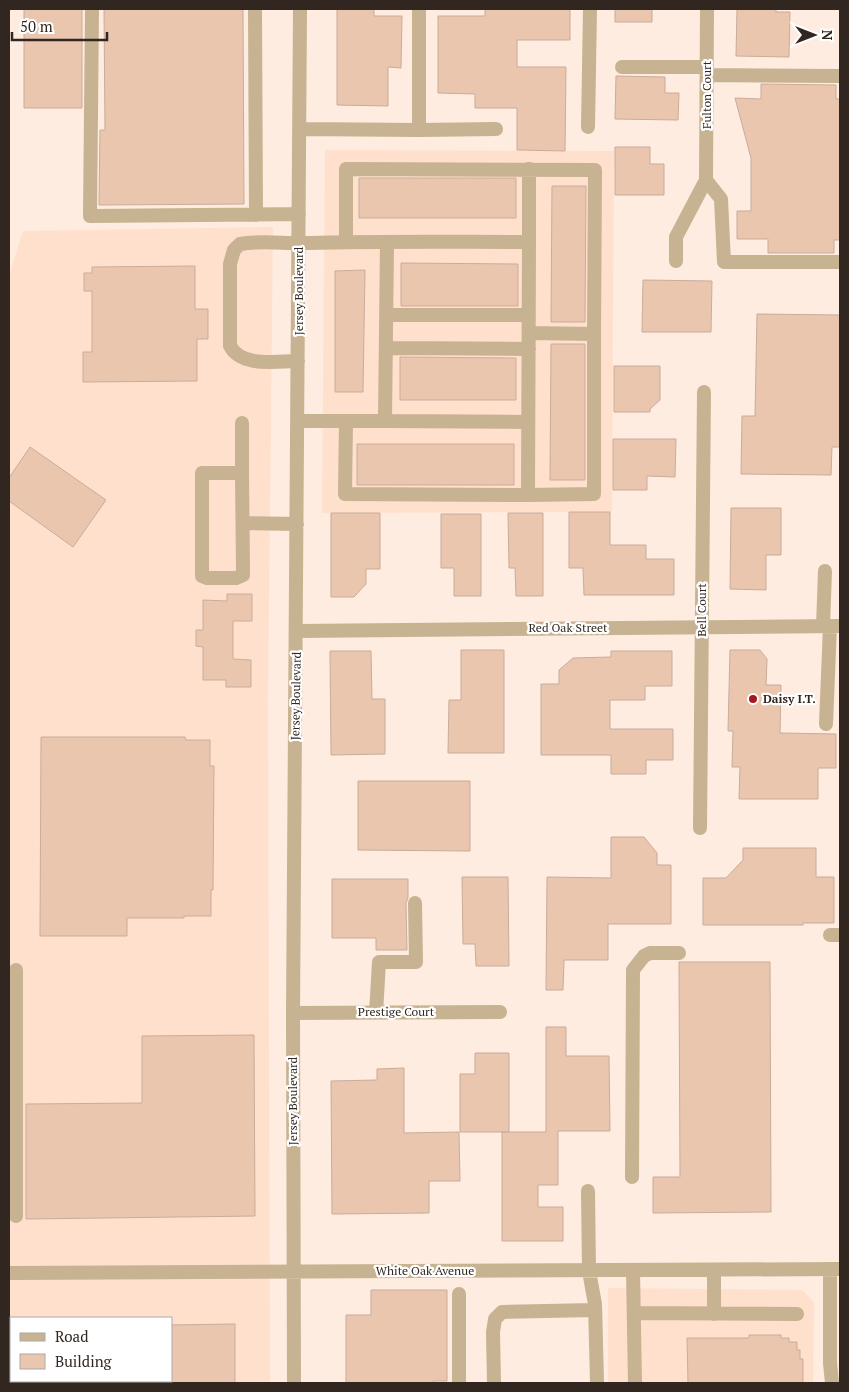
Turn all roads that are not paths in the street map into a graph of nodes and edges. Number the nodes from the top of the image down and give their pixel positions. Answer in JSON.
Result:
{"nodes":[{"id":1,"x":92,"y":9,"type":"edge"},
{"id":2,"x":255,"y":9,"type":"edge"},
{"id":3,"x":300,"y":9,"type":"edge"},
{"id":4,"x":419,"y":9,"type":"edge"},
{"id":5,"x":590,"y":9,"type":"edge"},
{"id":6,"x":707,"y":9,"type":"edge"},
{"id":7,"x":622,"y":67,"type":"dead end"},
{"id":8,"x":707,"y":71,"type":"junction"},
{"id":9,"x":840,"y":76,"type":"edge"},
{"id":10,"x":588,"y":127,"type":"dead end"},
{"id":11,"x":300,"y":129,"type":"junction"},
{"id":12,"x":496,"y":129,"type":"dead end"},
{"id":13,"x":419,"y":130,"type":"junction"},
{"id":14,"x":529,"y":169,"type":"junction"},
{"id":15,"x":706,"y":180,"type":"junction"},
{"id":16,"x":299,"y":214,"type":"junction"},
{"id":17,"x":256,"y":215,"type":"junction"},
{"id":18,"x":346,"y":242,"type":"junction"},
{"id":19,"x":387,"y":242,"type":"junction"},
{"id":20,"x":529,"y":242,"type":"junction"},
{"id":21,"x":299,"y":243,"type":"junction"},
{"id":22,"x":676,"y":261,"type":"dead end"},
{"id":23,"x":840,"y":262,"type":"edge"},
{"id":24,"x":386,"y":315,"type":"junction"},
{"id":25,"x":529,"y":315,"type":"junction"},
{"id":26,"x":529,"y":333,"type":"junction"},
{"id":27,"x":594,"y":334,"type":"junction"},
{"id":28,"x":386,"y":348,"type":"junction"},
{"id":29,"x":529,"y":349,"type":"junction"},
{"id":30,"x":298,"y":361,"type":"junction"},
{"id":31,"x":704,"y":392,"type":"dead end"},
{"id":32,"x":298,"y":421,"type":"junction"},
{"id":33,"x":346,"y":421,"type":"junction"},
{"id":34,"x":385,"y":421,"type":"junction"},
{"id":35,"x":528,"y":422,"type":"junction"},
{"id":36,"x":242,"y":423,"type":"dead end"},
{"id":37,"x":242,"y":473,"type":"junction"},
{"id":38,"x":528,"y":495,"type":"junction"},
{"id":39,"x":243,"y":523,"type":"junction"},
{"id":40,"x":297,"y":524,"type":"junction"},
{"id":41,"x":825,"y":572,"type":"dead end"},
{"id":42,"x":831,"y":626,"type":"edge"},
{"id":43,"x":702,"y":627,"type":"junction"},
{"id":44,"x":297,"y":631,"type":"junction"},
{"id":45,"x":826,"y":724,"type":"dead end"},
{"id":46,"x":700,"y":828,"type":"dead end"},
{"id":47,"x":416,"y":903,"type":"dead end"},
{"id":48,"x":679,"y":953,"type":"dead end"},
{"id":49,"x":16,"y":970,"type":"dead end"},
{"id":50,"x":376,"y":1012,"type":"junction"},
{"id":51,"x":500,"y":1012,"type":"dead end"},
{"id":52,"x":293,"y":1013,"type":"junction"},
{"id":53,"x":632,"y":1177,"type":"dead end"},
{"id":54,"x":588,"y":1191,"type":"dead end"},
{"id":55,"x":16,"y":1216,"type":"dead end"},
{"id":56,"x":835,"y":1269,"type":"edge"},
{"id":57,"x":714,"y":1270,"type":"junction"},
{"id":58,"x":589,"y":1271,"type":"junction"},
{"id":59,"x":633,"y":1271,"type":"junction"},
{"id":60,"x":294,"y":1272,"type":"junction"},
{"id":61,"x":9,"y":1273,"type":"edge"},
{"id":62,"x":459,"y":1294,"type":"dead end"},
{"id":63,"x":596,"y":1310,"type":"junction"},
{"id":64,"x":634,"y":1314,"type":"junction"},
{"id":65,"x":714,"y":1314,"type":"junction"},
{"id":66,"x":797,"y":1314,"type":"dead end"},
{"id":67,"x":294,"y":1383,"type":"edge"},
{"id":68,"x":459,"y":1383,"type":"edge"},
{"id":69,"x":494,"y":1383,"type":"edge"},
{"id":70,"x":597,"y":1383,"type":"edge"},
{"id":71,"x":635,"y":1383,"type":"edge"},
{"id":72,"x":832,"y":1383,"type":"edge"}],
"edges":[{"from":1,"to":17,"type":"street"},
{"from":2,"to":17,"type":"street"},
{"from":3,"to":11,"type":"street","name":"Jersey Boulevard"},
{"from":4,"to":13,"type":"street"},
{"from":5,"to":10,"type":"street"},
{"from":6,"to":8,"type":"street","name":"Fulton Court"},
{"from":7,"to":8,"type":"street"},
{"from":8,"to":9,"type":"street"},
{"from":8,"to":15,"type":"street","name":"Fulton Court"},
{"from":11,"to":13,"type":"street"},
{"from":11,"to":16,"type":"street","name":"Jersey Boulevard"},
{"from":12,"to":13,"type":"street"},
{"from":14,"to":18,"type":"street"},
{"from":14,"to":20,"type":"street"},
{"from":14,"to":27,"type":"street"},
{"from":15,"to":22,"type":"street"},
{"from":15,"to":23,"type":"street"},
{"from":16,"to":17,"type":"street"},
{"from":16,"to":21,"type":"street","name":"Jersey Boulevard"},
{"from":18,"to":19,"type":"street"},
{"from":18,"to":21,"type":"street"},
{"from":19,"to":20,"type":"street"},
{"from":19,"to":24,"type":"street"},
{"from":20,"to":25,"type":"street"},
{"from":21,"to":30,"type":"street","name":"Jersey Boulevard"},
{"from":21,"to":30,"type":"street"},
{"from":24,"to":25,"type":"street"},
{"from":24,"to":28,"type":"street"},
{"from":25,"to":26,"type":"street"},
{"from":26,"to":27,"type":"street"},
{"from":26,"to":29,"type":"street"},
{"from":27,"to":38,"type":"street"},
{"from":28,"to":29,"type":"street"},
{"from":28,"to":34,"type":"street"},
{"from":29,"to":35,"type":"street"},
{"from":30,"to":32,"type":"street","name":"Jersey Boulevard"},
{"from":31,"to":43,"type":"street","name":"Bell Court"},
{"from":32,"to":33,"type":"street"},
{"from":32,"to":40,"type":"street","name":"Jersey Boulevard"},
{"from":33,"to":34,"type":"street"},
{"from":33,"to":38,"type":"street"},
{"from":34,"to":35,"type":"street"},
{"from":35,"to":38,"type":"street"},
{"from":36,"to":37,"type":"street"},
{"from":37,"to":39,"type":"street"},
{"from":37,"to":39,"type":"street"},
{"from":39,"to":40,"type":"street"},
{"from":40,"to":44,"type":"street","name":"Jersey Boulevard"},
{"from":41,"to":42,"type":"street"},
{"from":42,"to":43,"type":"street","name":"Red Oak Street"},
{"from":42,"to":45,"type":"street"},
{"from":43,"to":44,"type":"street","name":"Red Oak Street"},
{"from":43,"to":46,"type":"street","name":"Bell Court"},
{"from":44,"to":52,"type":"street","name":"Jersey Boulevard"},
{"from":47,"to":50,"type":"street"},
{"from":48,"to":53,"type":"street"},
{"from":49,"to":55,"type":"street"},
{"from":50,"to":51,"type":"street","name":"Prestige Court"},
{"from":50,"to":52,"type":"street","name":"Prestige Court"},
{"from":52,"to":60,"type":"street","name":"Jersey Boulevard"},
{"from":54,"to":58,"type":"street"},
{"from":56,"to":57,"type":"street","name":"White Oak Avenue"},
{"from":56,"to":72,"type":"street"},
{"from":57,"to":59,"type":"street","name":"White Oak Avenue"},
{"from":57,"to":65,"type":"street"},
{"from":58,"to":59,"type":"street","name":"White Oak Avenue"},
{"from":58,"to":60,"type":"street","name":"White Oak Avenue"},
{"from":58,"to":63,"type":"street"},
{"from":59,"to":64,"type":"street"},
{"from":60,"to":61,"type":"street","name":"White Oak Avenue"},
{"from":60,"to":67,"type":"street","name":"Jersey Boulevard"},
{"from":62,"to":68,"type":"street"},
{"from":63,"to":69,"type":"street"},
{"from":63,"to":70,"type":"street"},
{"from":64,"to":65,"type":"street"},
{"from":64,"to":71,"type":"street"},
{"from":65,"to":66,"type":"street"}]}
